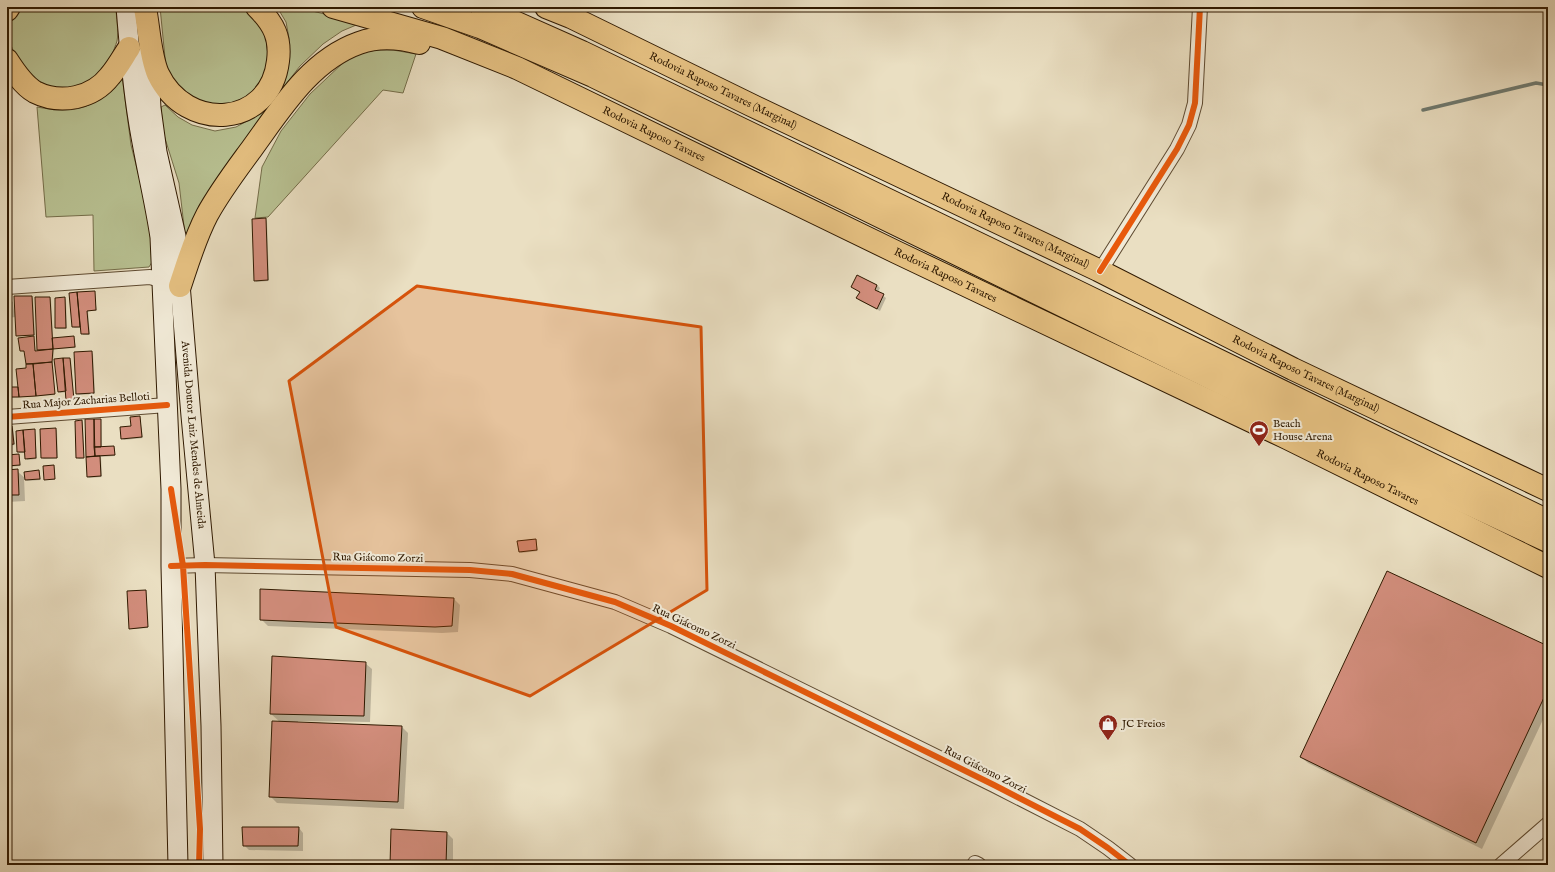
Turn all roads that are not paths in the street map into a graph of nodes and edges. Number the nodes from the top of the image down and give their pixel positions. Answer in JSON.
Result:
{"nodes":[{"id":1,"x":9,"y":7,"type":"edge"},
{"id":2,"x":139,"y":7,"type":"edge"},
{"id":3,"x":257,"y":7,"type":"edge"},
{"id":4,"x":333,"y":7,"type":"edge"},
{"id":5,"x":423,"y":7,"type":"edge"},
{"id":6,"x":481,"y":7,"type":"edge"},
{"id":7,"x":546,"y":7,"type":"edge"},
{"id":8,"x":1200,"y":7,"type":"edge"},
{"id":9,"x":7,"y":10,"type":"edge"},
{"id":10,"x":129,"y":48,"type":"junction"},
{"id":11,"x":7,"y":60,"type":"edge"},
{"id":12,"x":517,"y":68,"type":"junction"},
{"id":13,"x":1100,"y":271,"type":"junction"},
{"id":14,"x":171,"y":286,"type":"junction"},
{"id":15,"x":7,"y":287,"type":"edge"},
{"id":16,"x":167,"y":405,"type":"junction"},
{"id":17,"x":191,"y":416,"type":"junction"},
{"id":18,"x":7,"y":417,"type":"edge"},
{"id":19,"x":1548,"y":490,"type":"edge"},
{"id":20,"x":1548,"y":521,"type":"edge"},
{"id":21,"x":1548,"y":541,"type":"edge"},
{"id":22,"x":205,"y":565,"type":"junction"},
{"id":23,"x":171,"y":566,"type":"junction"},
{"id":24,"x":1548,"y":567,"type":"edge"},
{"id":25,"x":1548,"y":824,"type":"edge"},
{"id":26,"x":178,"y":865,"type":"edge"},
{"id":27,"x":213,"y":865,"type":"edge"},
{"id":28,"x":1130,"y":865,"type":"edge"},
{"id":29,"x":1501,"y":865,"type":"edge"}],
"edges":[{"from":1,"to":9,"type":"highway"},
{"from":2,"to":3,"type":"highway"},
{"from":2,"to":10,"type":"main road","name":"Avenida Doutor Luiz Mendes de Almeida"},
{"from":2,"to":14,"type":"main road","name":"Avenida Doutor Luiz Mendes de Almeida"},
{"from":4,"to":12,"type":"highway","name":"Rodovia Raposo Tavares"},
{"from":5,"to":21,"type":"highway","name":"Rodovia Raposo Tavares"},
{"from":6,"to":20,"type":"highway"},
{"from":7,"to":13,"type":"highway","name":"Rodovia Raposo Tavares (Marginal)"},
{"from":8,"to":13,"type":"street"},
{"from":10,"to":11,"type":"highway"},
{"from":10,"to":14,"type":"main road","name":"Avenida Doutor Luiz Mendes de Almeida"},
{"from":12,"to":14,"type":"highway"},
{"from":12,"to":24,"type":"highway","name":"Rodovia Raposo Tavares"},
{"from":13,"to":19,"type":"highway","name":"Rodovia Raposo Tavares (Marginal)"},
{"from":14,"to":15,"type":"street"},
{"from":14,"to":16,"type":"main road","name":"Avenida Doutor Luiz Mendes de Almeida"},
{"from":14,"to":17,"type":"main road","name":"Avenida Doutor Luiz Mendes de Almeida"},
{"from":16,"to":17,"type":"main road"},
{"from":16,"to":18,"type":"street","name":"Rua Major Zacharias Belloti"},
{"from":16,"to":23,"type":"main road","name":"Avenida Doutor Luiz Mendes de Almeida"},
{"from":17,"to":22,"type":"main road","name":"Avenida Doutor Luiz Mendes de Almeida"},
{"from":22,"to":23,"type":"street","name":"Rua Giácomo Zorzi"},
{"from":22,"to":27,"type":"main road","name":"Avenida Doutor Luiz Mendes de Almeida"},
{"from":22,"to":28,"type":"street","name":"Rua Giácomo Zorzi"},
{"from":23,"to":26,"type":"main road","name":"Avenida Doutor Luiz Mendes de Almeida"},
{"from":25,"to":29,"type":"street"}]}
